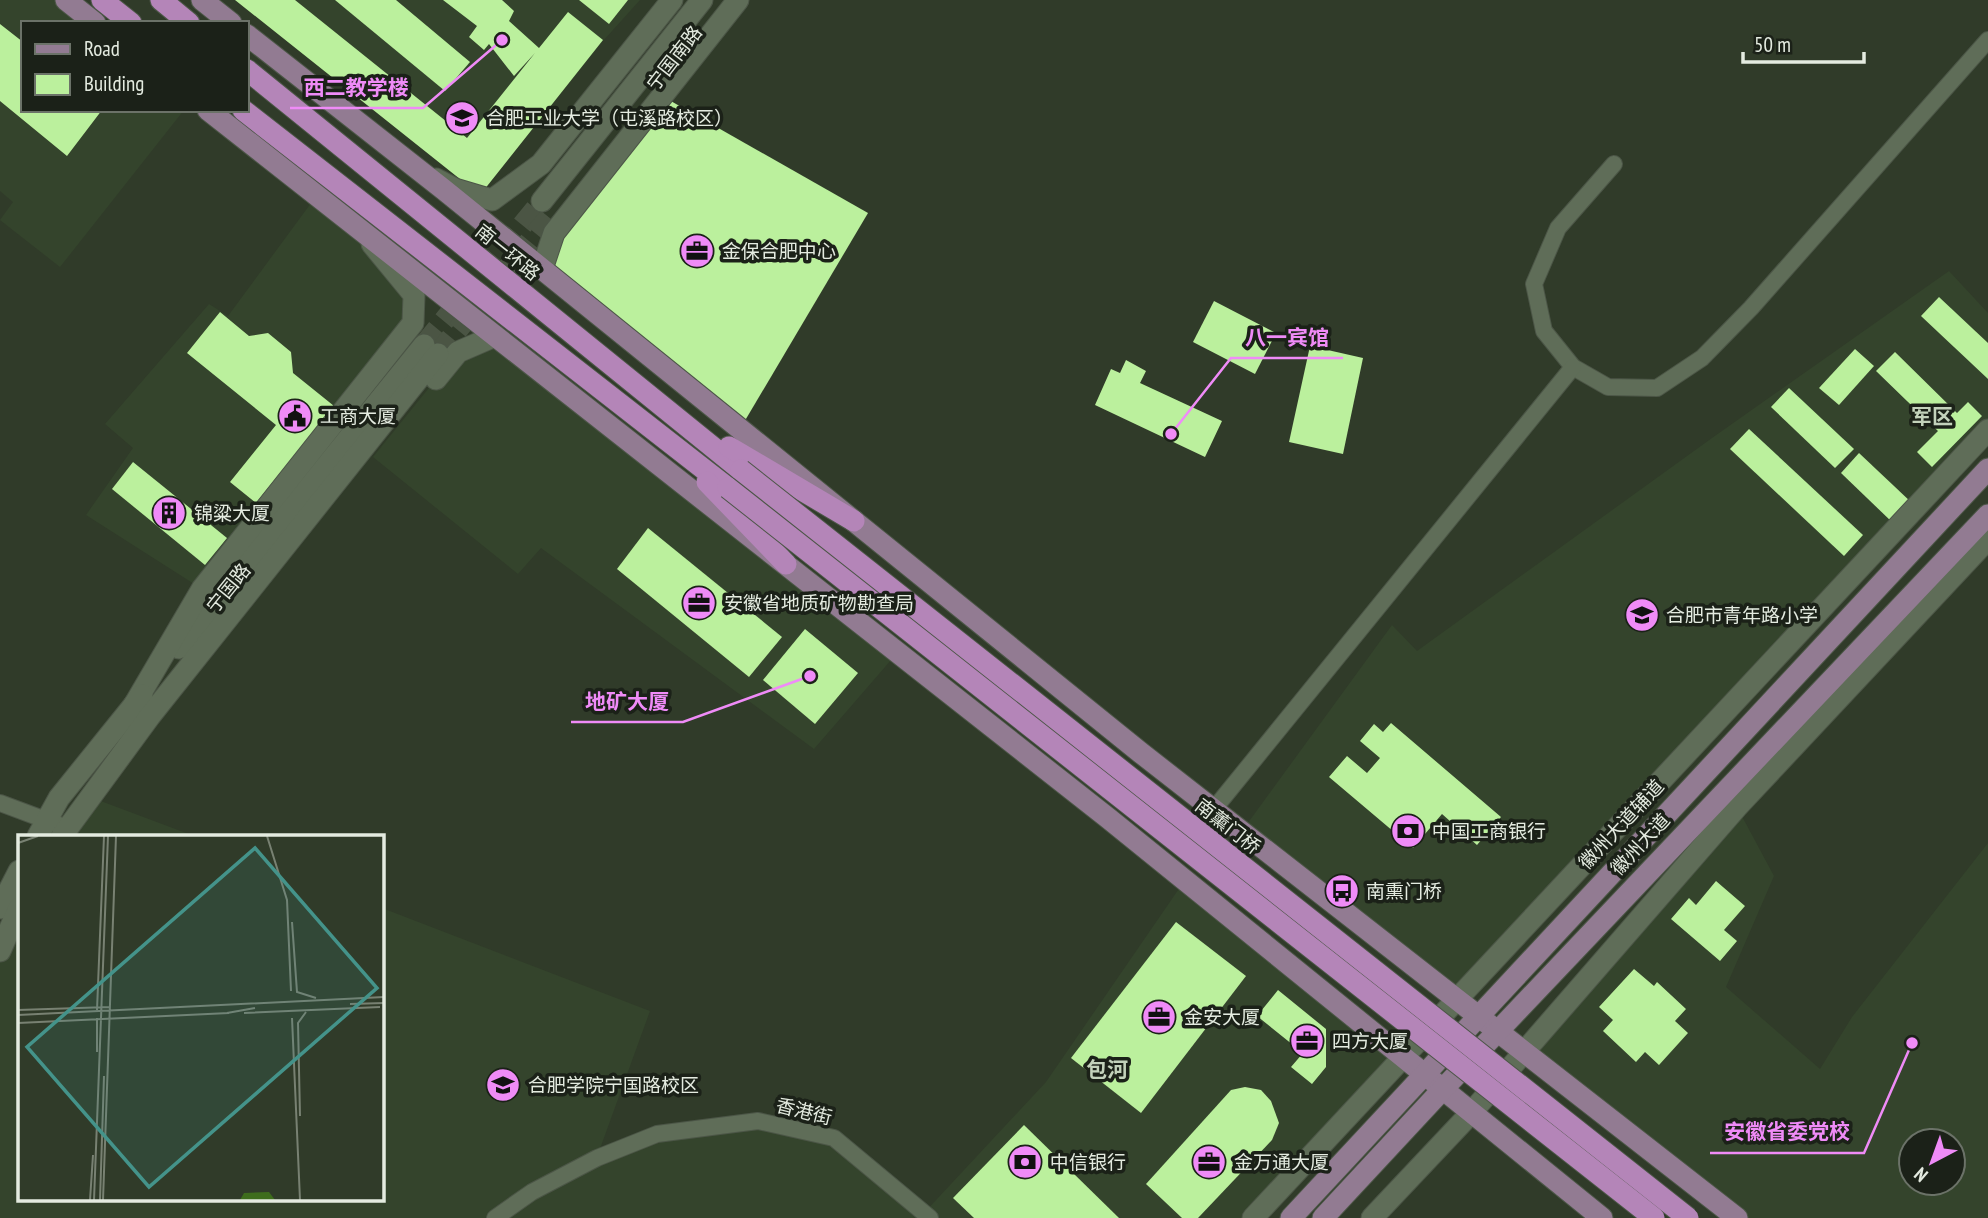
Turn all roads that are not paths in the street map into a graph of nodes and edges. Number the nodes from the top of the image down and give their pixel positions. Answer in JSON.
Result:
{"nodes":[{"id":1,"x":66,"y":0,"type":"edge"},
{"id":2,"x":102,"y":0,"type":"edge"},
{"id":3,"x":161,"y":0,"type":"edge"},
{"id":4,"x":202,"y":0,"type":"edge"},
{"id":5,"x":672,"y":0,"type":"edge"},
{"id":6,"x":702,"y":0,"type":"edge"},
{"id":7,"x":719,"y":0,"type":"edge"},
{"id":8,"x":738,"y":0,"type":"edge"},
{"id":9,"x":92,"y":21,"type":"edge"},
{"id":10,"x":128,"y":21,"type":"edge"},
{"id":11,"x":187,"y":21,"type":"edge"},
{"id":12,"x":228,"y":21,"type":"edge"},
{"id":13,"x":248,"y":36,"type":"edge"},
{"id":14,"x":1988,"y":40,"type":"edge"},
{"id":15,"x":248,"y":71,"type":"edge"},
{"id":16,"x":211,"y":112,"type":"edge"},
{"id":17,"x":246,"y":112,"type":"edge"},
{"id":18,"x":295,"y":151,"type":"junction"},
{"id":19,"x":1614,"y":164,"type":"dead end"},
{"id":20,"x":412,"y":165,"type":"junction"},
{"id":21,"x":358,"y":227,"type":"junction"},
{"id":22,"x":542,"y":269,"type":"junction"},
{"id":23,"x":495,"y":336,"type":"junction"},
{"id":24,"x":431,"y":350,"type":"tunnel mouth"},
{"id":25,"x":1573,"y":367,"type":"junction"},
{"id":26,"x":668,"y":411,"type":"junction"},
{"id":27,"x":1988,"y":430,"type":"edge"},
{"id":28,"x":669,"y":442,"type":"junction"},
{"id":29,"x":1988,"y":469,"type":"edge"},
{"id":30,"x":741,"y":470,"type":"joint"},
{"id":31,"x":1988,"y":515,"type":"edge"},
{"id":32,"x":854,"y":521,"type":"junction"},
{"id":33,"x":1988,"y":539,"type":"edge"},
{"id":34,"x":786,"y":564,"type":"junction"},
{"id":35,"x":142,"y":710,"type":"junction"},
{"id":36,"x":0,"y":803,"type":"edge"},
{"id":37,"x":1213,"y":809,"type":"junction"},
{"id":38,"x":43,"y":828,"type":"edge"},
{"id":39,"x":65,"y":832,"type":"edge"},
{"id":40,"x":18,"y":873,"type":"edge"},
{"id":41,"x":0,"y":908,"type":"edge"},
{"id":42,"x":18,"y":910,"type":"edge"},
{"id":43,"x":0,"y":951,"type":"edge"},
{"id":44,"x":1458,"y":999,"type":"junction"},
{"id":45,"x":1479,"y":1016,"type":"junction"},
{"id":46,"x":1497,"y":1032,"type":"junction"},
{"id":47,"x":1523,"y":1053,"type":"junction"},
{"id":48,"x":1404,"y":1057,"type":"junction"},
{"id":49,"x":1425,"y":1074,"type":"junction"},
{"id":50,"x":1442,"y":1090,"type":"junction"},
{"id":51,"x":1471,"y":1113,"type":"junction"},
{"id":52,"x":495,"y":1218,"type":"edge"},
{"id":53,"x":930,"y":1218,"type":"edge"},
{"id":54,"x":1253,"y":1218,"type":"edge"},
{"id":55,"x":1291,"y":1218,"type":"edge"},
{"id":56,"x":1324,"y":1218,"type":"edge"},
{"id":57,"x":1372,"y":1218,"type":"edge"},
{"id":58,"x":1602,"y":1218,"type":"edge"},
{"id":59,"x":1654,"y":1218,"type":"edge"},
{"id":60,"x":1688,"y":1218,"type":"edge"},
{"id":61,"x":1737,"y":1218,"type":"edge"}],
"edges":[{"from":1,"to":9,"type":"main road"},
{"from":2,"to":10,"type":"highway"},
{"from":3,"to":11,"type":"highway"},
{"from":4,"to":12,"type":"main road"},
{"from":5,"to":20,"type":"main road"},
{"from":6,"to":7,"type":"main road","name":"宁国南路"},
{"from":8,"to":22,"type":"main road"},
{"from":13,"to":20,"type":"main road"},
{"from":14,"to":25,"type":"street"},
{"from":15,"to":26,"type":"highway","name":"南一环路"},
{"from":16,"to":21,"type":"main road"},
{"from":17,"to":18,"type":"highway"},
{"from":18,"to":21,"type":"main road"},
{"from":18,"to":28,"type":"highway"},
{"from":19,"to":25,"type":"street"},
{"from":20,"to":22,"type":"main road"},
{"from":21,"to":23,"type":"main road"},
{"from":21,"to":35,"type":"main road"},
{"from":22,"to":32,"type":"main road"},
{"from":23,"to":34,"type":"main road"},
{"from":23,"to":35,"type":"main road"},
{"from":24,"to":35,"type":"main road","name":"宁国路"},
{"from":25,"to":37,"type":"street"},
{"from":26,"to":30,"type":"highway","name":"南一环路"},
{"from":26,"to":32,"type":"highway"},
{"from":27,"to":44,"type":"main road","name":"徽州大道辅道"},
{"from":28,"to":34,"type":"highway"},
{"from":28,"to":59,"type":"highway","bridge":true},
{"from":29,"to":45,"type":"main road","name":"徽州大道"},
{"from":30,"to":60,"type":"highway","name":"南薰门桥","bridge":true},
{"from":31,"to":46,"type":"main road","name":"徽州大道"},
{"from":32,"to":37,"type":"main road"},
{"from":33,"to":47,"type":"main road"},
{"from":34,"to":48,"type":"main road"},
{"from":35,"to":38,"type":"main road","name":"宁国路"},
{"from":35,"to":39,"type":"main road","name":"宁国路"},
{"from":36,"to":38,"type":"street"},
{"from":37,"to":44,"type":"main road"},
{"from":38,"to":39,"type":"street"},
{"from":40,"to":41,"type":"main road"},
{"from":42,"to":43,"type":"main road"},
{"from":44,"to":45,"type":"main road"},
{"from":44,"to":48,"type":"main road","name":"徽州大道辅道"},
{"from":45,"to":46,"type":"main road"},
{"from":45,"to":49,"type":"main road","name":"徽州大道"},
{"from":46,"to":47,"type":"main road"},
{"from":46,"to":50,"type":"main road","name":"徽州大道"},
{"from":47,"to":51,"type":"main road"},
{"from":47,"to":61,"type":"main road"},
{"from":48,"to":49,"type":"main road"},
{"from":48,"to":54,"type":"main road","name":"徽州大道辅道"},
{"from":49,"to":50,"type":"main road"},
{"from":49,"to":55,"type":"main road","name":"徽州大道"},
{"from":50,"to":51,"type":"main road"},
{"from":50,"to":56,"type":"main road","name":"徽州大道"},
{"from":51,"to":57,"type":"main road"},
{"from":51,"to":58,"type":"main road"},
{"from":52,"to":53,"type":"street","name":"香港街"}]}
